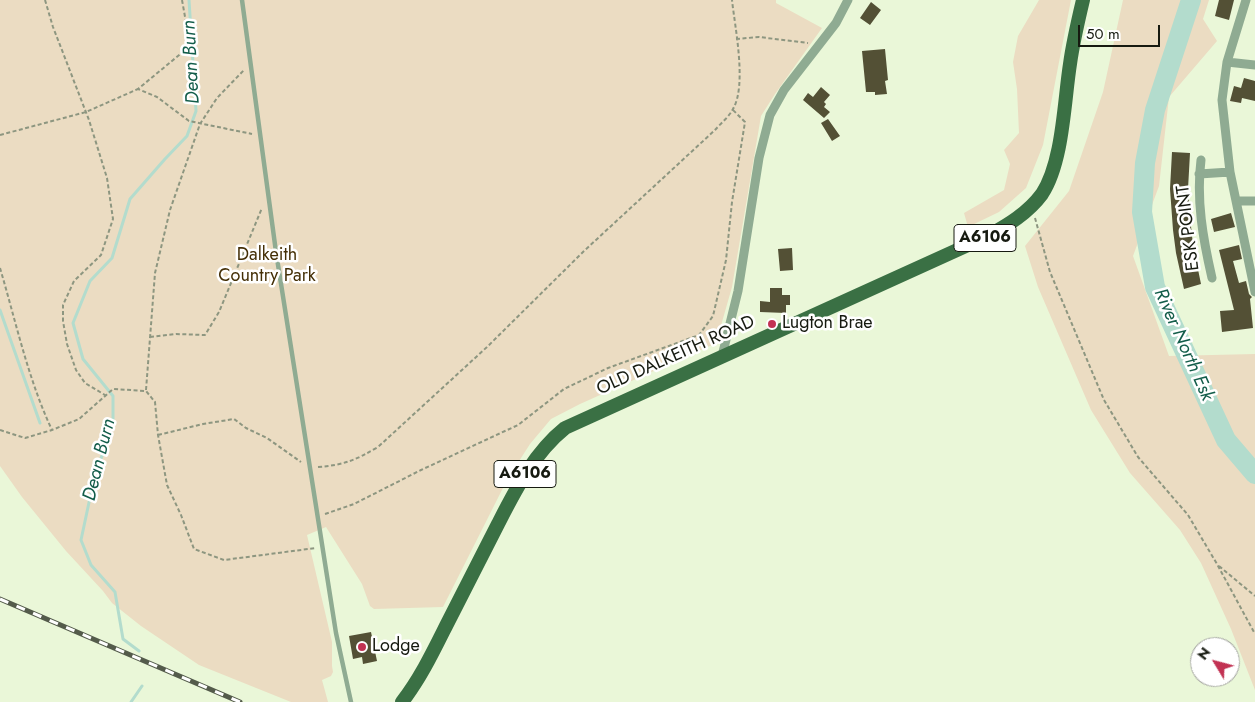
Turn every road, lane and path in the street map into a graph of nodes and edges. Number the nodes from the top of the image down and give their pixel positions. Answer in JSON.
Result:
{"nodes":[{"id":1,"x":45,"y":0,"type":"edge"},
{"id":2,"x":182,"y":0,"type":"edge"},
{"id":3,"x":242,"y":0,"type":"edge"},
{"id":4,"x":732,"y":0,"type":"edge"},
{"id":5,"x":848,"y":0,"type":"edge"},
{"id":6,"x":1083,"y":0,"type":"edge"},
{"id":7,"x":1246,"y":0,"type":"edge"},
{"id":8,"x":736,"y":39,"type":"junction"},
{"id":9,"x":811,"y":44,"type":"dead end"},
{"id":10,"x":1227,"y":62,"type":"junction"},
{"id":11,"x":251,"y":63,"type":"junction"},
{"id":12,"x":1255,"y":65,"type":"edge"},
{"id":13,"x":138,"y":89,"type":"junction"},
{"id":14,"x":733,"y":110,"type":"junction"},
{"id":15,"x":86,"y":112,"type":"junction"},
{"id":16,"x":200,"y":124,"type":"junction"},
{"id":17,"x":0,"y":135,"type":"edge"},
{"id":18,"x":261,"y":136,"type":"junction"},
{"id":19,"x":1201,"y":160,"type":"dead end"},
{"id":20,"x":1230,"y":172,"type":"junction"},
{"id":21,"x":1199,"y":174,"type":"junction"},
{"id":22,"x":269,"y":193,"type":"junction"},
{"id":23,"x":1255,"y":201,"type":"edge"},
{"id":24,"x":1236,"y":202,"type":"junction"},
{"id":25,"x":1032,"y":206,"type":"junction"},
{"id":26,"x":0,"y":268,"type":"edge"},
{"id":27,"x":1212,"y":278,"type":"dead end"},
{"id":28,"x":1255,"y":292,"type":"edge"},
{"id":29,"x":150,"y":337,"type":"junction"},
{"id":30,"x":722,"y":356,"type":"junction"},
{"id":31,"x":146,"y":391,"type":"junction"},
{"id":32,"x":105,"y":395,"type":"junction"},
{"id":33,"x":0,"y":430,"type":"edge"},
{"id":34,"x":52,"y":430,"type":"junction"},
{"id":35,"x":158,"y":435,"type":"junction"},
{"id":36,"x":310,"y":468,"type":"junction"},
{"id":37,"x":318,"y":517,"type":"junction"},
{"id":38,"x":323,"y":548,"type":"junction"},
{"id":39,"x":1217,"y":564,"type":"junction"},
{"id":40,"x":1255,"y":596,"type":"edge"},
{"id":41,"x":1255,"y":634,"type":"edge"},
{"id":42,"x":351,"y":702,"type":"edge"},
{"id":43,"x":402,"y":702,"type":"edge"}],
"edges":[{"from":1,"to":15,"type":"path"},
{"from":2,"to":13,"type":"path"},
{"from":3,"to":11,"type":"lane"},
{"from":4,"to":8,"type":"path"},
{"from":5,"to":30,"type":"street"},
{"from":6,"to":25,"type":"main road","name":"OLD DALKEITH ROAD","number":"A6106"},
{"from":7,"to":10,"type":"street"},
{"from":8,"to":9,"type":"path"},
{"from":8,"to":14,"type":"path"},
{"from":10,"to":12,"type":"street"},
{"from":10,"to":20,"type":"street"},
{"from":11,"to":16,"type":"path"},
{"from":11,"to":18,"type":"lane"},
{"from":13,"to":15,"type":"path"},
{"from":13,"to":16,"type":"path"},
{"from":14,"to":36,"type":"path"},
{"from":14,"to":37,"type":"path"},
{"from":15,"to":17,"type":"path"},
{"from":15,"to":32,"type":"path"},
{"from":16,"to":18,"type":"path"},
{"from":16,"to":29,"type":"path"},
{"from":18,"to":22,"type":"lane"},
{"from":19,"to":21,"type":"street","name":"ESK POINT"},
{"from":20,"to":21,"type":"street","name":"ESK POINT"},
{"from":20,"to":24,"type":"street"},
{"from":21,"to":27,"type":"street","name":"ESK POINT"},
{"from":22,"to":29,"type":"path"},
{"from":22,"to":36,"type":"lane"},
{"from":23,"to":24,"type":"street"},
{"from":24,"to":28,"type":"street"},
{"from":25,"to":30,"type":"main road","name":"OLD DALKEITH ROAD","number":"A6106"},
{"from":25,"to":39,"type":"path"},
{"from":26,"to":34,"type":"path"},
{"from":29,"to":31,"type":"path"},
{"from":30,"to":43,"type":"main road","name":"OLD DALKEITH ROAD","number":"A6106"},
{"from":31,"to":32,"type":"path"},
{"from":31,"to":35,"type":"path"},
{"from":32,"to":34,"type":"path"},
{"from":33,"to":34,"type":"path"},
{"from":35,"to":36,"type":"path"},
{"from":35,"to":38,"type":"path"},
{"from":36,"to":37,"type":"lane"},
{"from":37,"to":38,"type":"lane"},
{"from":38,"to":42,"type":"lane"},
{"from":39,"to":40,"type":"path"},
{"from":39,"to":41,"type":"path"}]}
